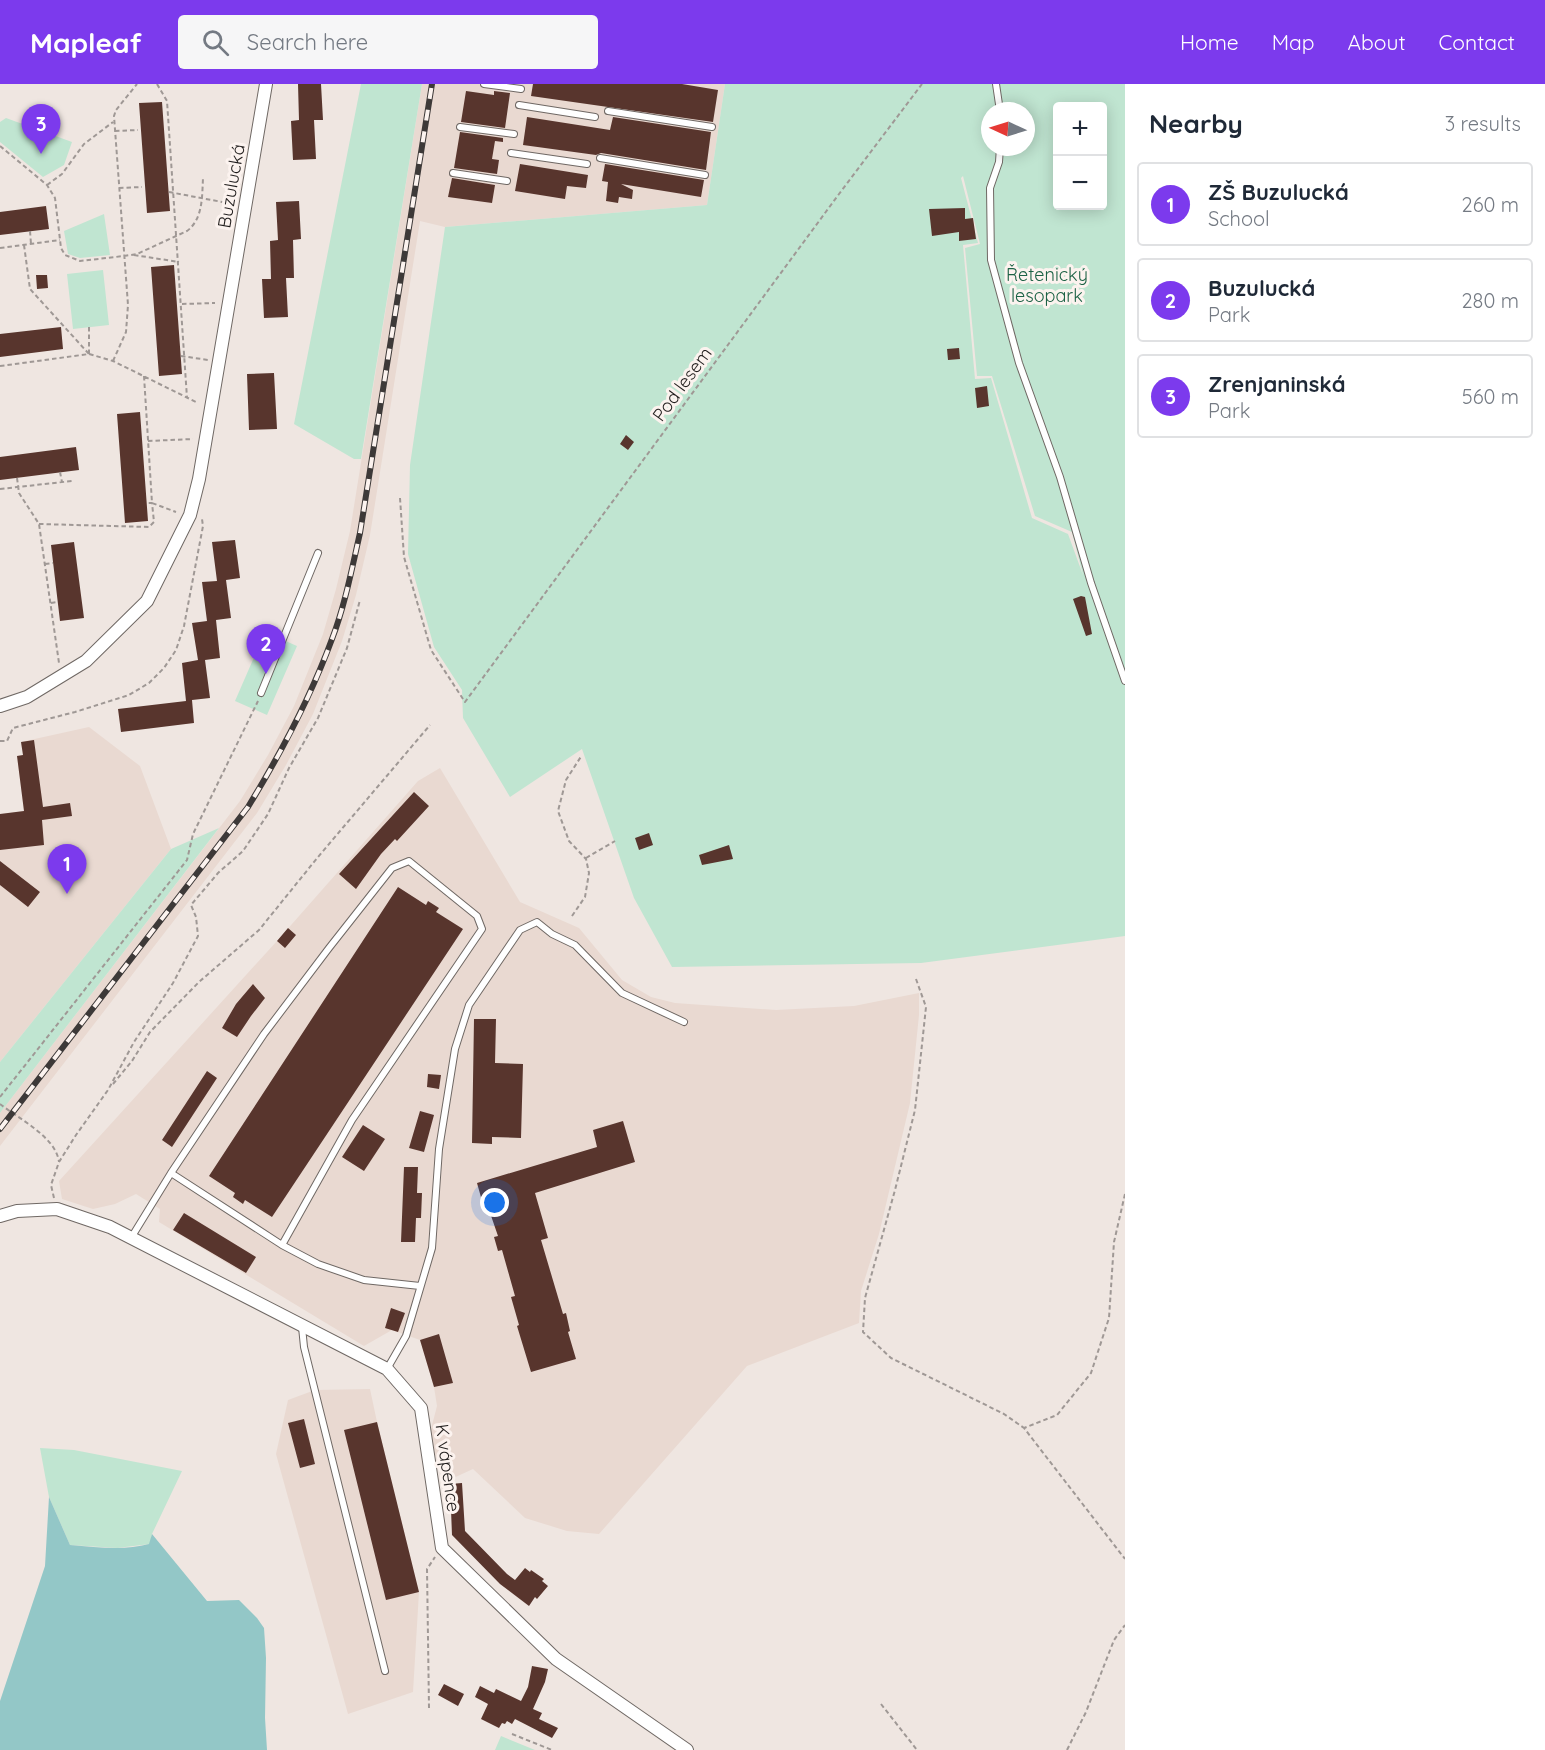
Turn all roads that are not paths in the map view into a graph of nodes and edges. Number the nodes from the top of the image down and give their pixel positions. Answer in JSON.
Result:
{"nodes":[{"id":1,"x":266,"y":84,"type":"edge"},
{"id":2,"x":484,"y":84,"type":"edge"},
{"id":3,"x":996,"y":84,"type":"edge"},
{"id":4,"x":521,"y":89,"type":"dead end"},
{"id":5,"x":999,"y":102,"type":"edge"},
{"id":6,"x":519,"y":105,"type":"dead end"},
{"id":7,"x":608,"y":111,"type":"dead end"},
{"id":8,"x":595,"y":117,"type":"dead end"},
{"id":9,"x":460,"y":127,"type":"dead end"},
{"id":10,"x":712,"y":127,"type":"dead end"},
{"id":11,"x":514,"y":135,"type":"dead end"},
{"id":12,"x":511,"y":153,"type":"dead end"},
{"id":13,"x":999,"y":156,"type":"edge"},
{"id":14,"x":600,"y":158,"type":"dead end"},
{"id":15,"x":587,"y":164,"type":"dead end"},
{"id":16,"x":453,"y":173,"type":"dead end"},
{"id":17,"x":705,"y":175,"type":"dead end"},
{"id":18,"x":507,"y":181,"type":"dead end"},
{"id":19,"x":318,"y":553,"type":"dead end"},
{"id":20,"x":1125,"y":681,"type":"edge"},
{"id":21,"x":261,"y":693,"type":"road end"},
{"id":22,"x":0,"y":706,"type":"edge"},
{"id":23,"x":684,"y":1022,"type":"dead end"},
{"id":24,"x":171,"y":1173,"type":"junction"},
{"id":25,"x":0,"y":1216,"type":"edge"},
{"id":26,"x":131,"y":1238,"type":"junction"},
{"id":27,"x":282,"y":1245,"type":"junction"},
{"id":28,"x":420,"y":1286,"type":"junction"},
{"id":29,"x":302,"y":1327,"type":"junction"},
{"id":30,"x":387,"y":1369,"type":"junction"},
{"id":31,"x":386,"y":1671,"type":"dead end"},
{"id":32,"x":687,"y":1750,"type":"edge"}],
"edges":[{"from":1,"to":22,"type":"street","name":"Buzulucká"},
{"from":2,"to":4,"type":"lane"},
{"from":3,"to":5,"type":"lane"},
{"from":6,"to":8,"type":"lane"},
{"from":7,"to":10,"type":"lane"},
{"from":9,"to":11,"type":"lane"},
{"from":12,"to":15,"type":"lane"},
{"from":13,"to":20,"type":"lane"},
{"from":14,"to":17,"type":"lane"},
{"from":16,"to":18,"type":"lane"},
{"from":19,"to":21,"type":"lane"},
{"from":23,"to":28,"type":"lane"},
{"from":24,"to":26,"type":"lane"},
{"from":24,"to":27,"type":"lane"},
{"from":24,"to":27,"type":"lane"},
{"from":25,"to":26,"type":"street","name":"K vápence"},
{"from":26,"to":29,"type":"street","name":"K vápence"},
{"from":27,"to":28,"type":"lane"},
{"from":28,"to":30,"type":"lane"},
{"from":29,"to":30,"type":"street","name":"K vápence"},
{"from":29,"to":31,"type":"lane"},
{"from":30,"to":32,"type":"street","name":"K vápence"}]}
